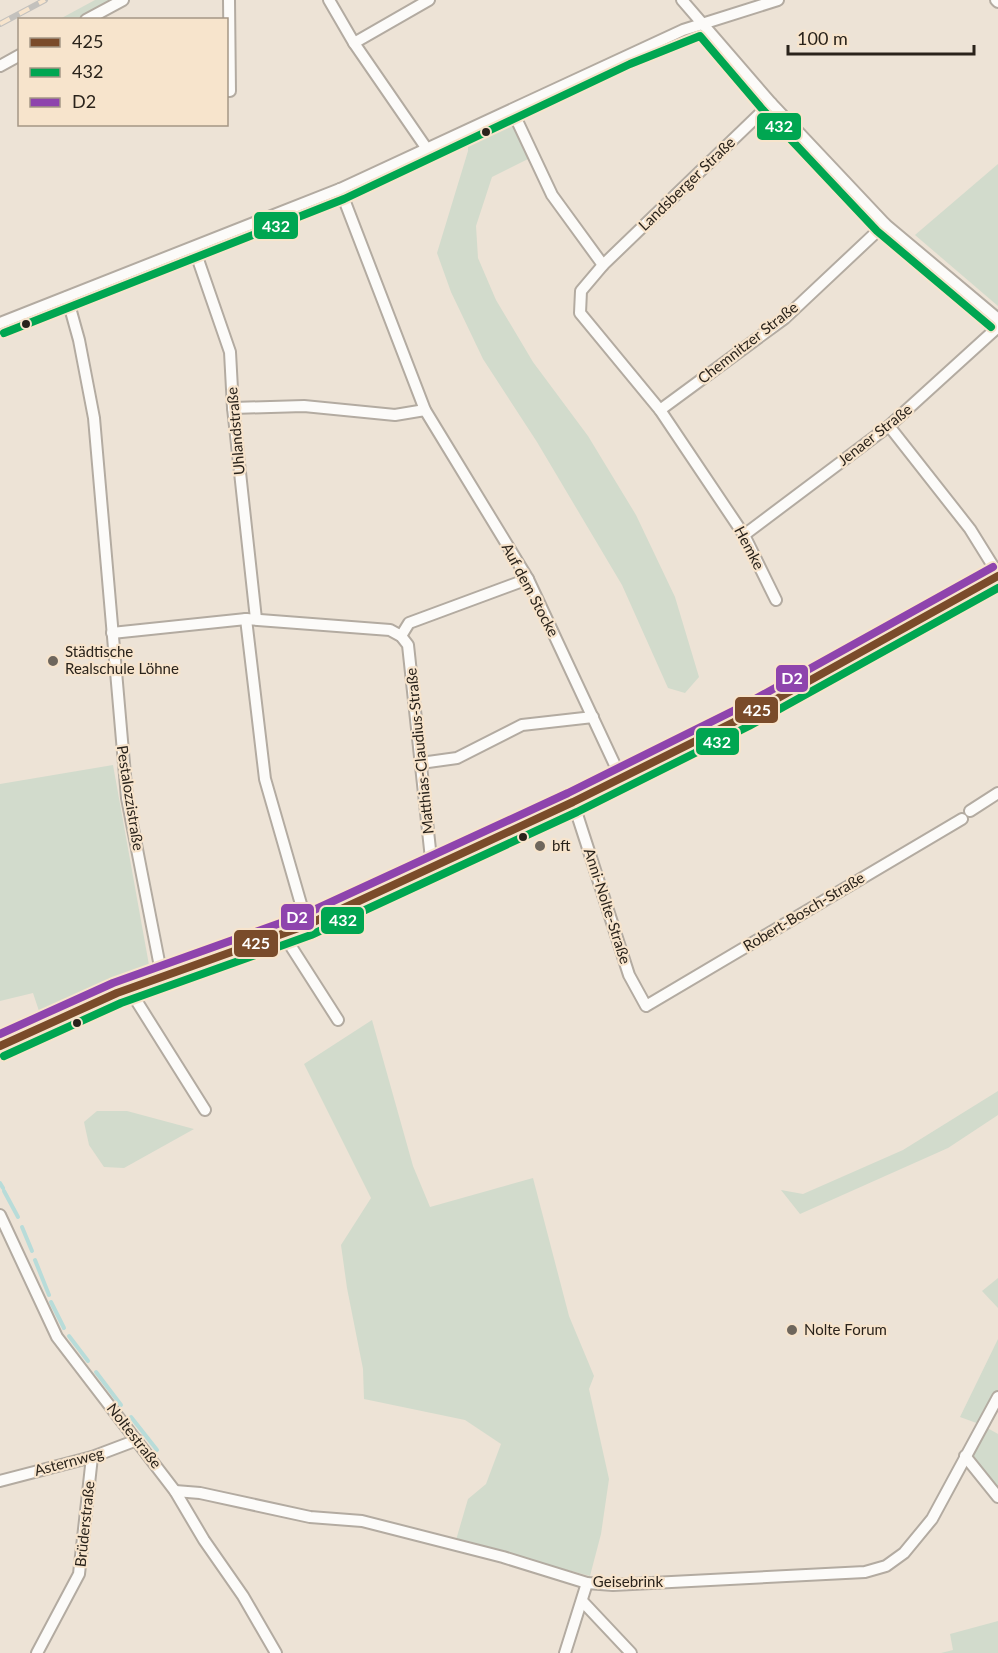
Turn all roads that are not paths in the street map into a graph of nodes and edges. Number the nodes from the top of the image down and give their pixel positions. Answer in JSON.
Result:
{"nodes":[{"id":1,"x":123,"y":0,"type":"edge"},
{"id":2,"x":230,"y":0,"type":"edge"},
{"id":3,"x":329,"y":0,"type":"edge"},
{"id":4,"x":429,"y":0,"type":"edge"},
{"id":5,"x":682,"y":0,"type":"edge"},
{"id":6,"x":778,"y":0,"type":"edge"},
{"id":7,"x":90,"y":18,"type":"edge"},
{"id":8,"x":704,"y":24,"type":"junction"},
{"id":9,"x":354,"y":43,"type":"junction"},
{"id":10,"x":18,"y":56,"type":"edge"},
{"id":11,"x":0,"y":66,"type":"edge"},
{"id":12,"x":228,"y":91,"type":"edge"},
{"id":13,"x":771,"y":103,"type":"junction"},
{"id":14,"x":513,"y":110,"type":"junction"},
{"id":15,"x":427,"y":149,"type":"junction"},
{"id":16,"x":340,"y":189,"type":"junction"},
{"id":17,"x":885,"y":224,"type":"junction"},
{"id":18,"x":194,"y":248,"type":"junction"},
{"id":19,"x":603,"y":265,"type":"junction"},
{"id":20,"x":66,"y":297,"type":"junction"},
{"id":21,"x":998,"y":319,"type":"edge"},
{"id":22,"x":0,"y":323,"type":"edge"},
{"id":23,"x":998,"y":327,"type":"edge"},
{"id":24,"x":233,"y":408,"type":"junction"},
{"id":25,"x":425,"y":410,"type":"junction"},
{"id":26,"x":660,"y":410,"type":"junction"},
{"id":27,"x":889,"y":426,"type":"junction"},
{"id":28,"x":744,"y":535,"type":"junction"},
{"id":29,"x":998,"y":575,"type":"edge"},
{"id":30,"x":528,"y":579,"type":"junction"},
{"id":31,"x":776,"y":600,"type":"dead end"},
{"id":32,"x":251,"y":619,"type":"junction"},
{"id":33,"x":112,"y":633,"type":"junction"},
{"id":34,"x":401,"y":636,"type":"junction"},
{"id":35,"x":593,"y":717,"type":"junction"},
{"id":36,"x":421,"y":763,"type":"junction"},
{"id":37,"x":621,"y":778,"type":"junction"},
{"id":38,"x":998,"y":793,"type":"edge"},
{"id":39,"x":573,"y":802,"type":"junction"},
{"id":40,"x":432,"y":868,"type":"junction"},
{"id":41,"x":307,"y":925,"type":"junction"},
{"id":42,"x":283,"y":934,"type":"junction"},
{"id":43,"x":162,"y":977,"type":"junction"},
{"id":44,"x":129,"y":989,"type":"junction"},
{"id":45,"x":646,"y":1006,"type":"joint"},
{"id":46,"x":338,"y":1020,"type":"dead end"},
{"id":47,"x":0,"y":1046,"type":"edge"},
{"id":48,"x":205,"y":1110,"type":"dead end"},
{"id":49,"x":0,"y":1215,"type":"edge"},
{"id":50,"x":998,"y":1397,"type":"edge"},
{"id":51,"x":137,"y":1440,"type":"junction"},
{"id":52,"x":965,"y":1456,"type":"junction"},
{"id":53,"x":92,"y":1457,"type":"junction"},
{"id":54,"x":0,"y":1481,"type":"edge"},
{"id":55,"x":175,"y":1491,"type":"junction"},
{"id":56,"x":998,"y":1497,"type":"edge"},
{"id":57,"x":587,"y":1582,"type":"junction"},
{"id":58,"x":583,"y":1602,"type":"junction"},
{"id":59,"x":37,"y":1653,"type":"edge"},
{"id":60,"x":276,"y":1653,"type":"edge"},
{"id":61,"x":565,"y":1653,"type":"edge"},
{"id":62,"x":631,"y":1653,"type":"edge"}],
"edges":[{"from":1,"to":7,"type":"street"},
{"from":2,"to":12,"type":"street"},
{"from":3,"to":9,"type":"street"},
{"from":4,"to":9,"type":"street"},
{"from":5,"to":8,"type":"street"},
{"from":6,"to":8,"type":"street"},
{"from":8,"to":13,"type":"street"},
{"from":8,"to":14,"type":"street"},
{"from":9,"to":15,"type":"street"},
{"from":10,"to":11,"type":"street"},
{"from":13,"to":17,"type":"street"},
{"from":13,"to":19,"type":"street","name":"Landsberger Straße"},
{"from":14,"to":15,"type":"street"},
{"from":14,"to":19,"type":"street"},
{"from":15,"to":16,"type":"street"},
{"from":16,"to":18,"type":"street"},
{"from":16,"to":25,"type":"street","name":"Auf dem Stocke"},
{"from":17,"to":21,"type":"street"},
{"from":17,"to":26,"type":"street","name":"Chemnitzer Straße"},
{"from":18,"to":20,"type":"street"},
{"from":18,"to":24,"type":"street","name":"Uhlandstraße"},
{"from":19,"to":26,"type":"street","name":"Hemke"},
{"from":20,"to":22,"type":"street"},
{"from":20,"to":33,"type":"street","name":"Pestalozzistraße"},
{"from":23,"to":27,"type":"street","name":"Jenaer Straße"},
{"from":24,"to":25,"type":"street"},
{"from":24,"to":32,"type":"street","name":"Uhlandstraße"},
{"from":25,"to":30,"type":"street","name":"Auf dem Stocke"},
{"from":26,"to":28,"type":"street","name":"Hemke"},
{"from":27,"to":28,"type":"street","name":"Jenaer Straße"},
{"from":27,"to":29,"type":"street"},
{"from":28,"to":31,"type":"street","name":"Hemke"},
{"from":29,"to":37,"type":"street"},
{"from":30,"to":34,"type":"street"},
{"from":30,"to":35,"type":"street","name":"Auf dem Stocke"},
{"from":32,"to":33,"type":"street"},
{"from":32,"to":34,"type":"street"},
{"from":32,"to":41,"type":"street","name":"Uhlandstraße"},
{"from":33,"to":43,"type":"street","name":"Pestalozzistraße"},
{"from":34,"to":36,"type":"street","name":"Matthias-Claudius-Straße"},
{"from":35,"to":36,"type":"street"},
{"from":35,"to":37,"type":"street","name":"Auf dem Stocke"},
{"from":36,"to":40,"type":"street","name":"Matthias-Claudius-Straße"},
{"from":37,"to":39,"type":"street"},
{"from":38,"to":45,"type":"street","name":"Robert-Bosch-Straße"},
{"from":39,"to":40,"type":"street"},
{"from":39,"to":45,"type":"street","name":"Anni-Nolte-Straße"},
{"from":40,"to":41,"type":"street"},
{"from":41,"to":42,"type":"street"},
{"from":42,"to":43,"type":"street"},
{"from":42,"to":46,"type":"street"},
{"from":43,"to":44,"type":"street"},
{"from":44,"to":47,"type":"street"},
{"from":44,"to":48,"type":"street"},
{"from":49,"to":51,"type":"street","name":"Noltestraße"},
{"from":50,"to":52,"type":"street","name":"Geisebrink"},
{"from":51,"to":53,"type":"street","name":"Asternweg"},
{"from":51,"to":55,"type":"street","name":"Noltestraße"},
{"from":52,"to":56,"type":"street"},
{"from":52,"to":57,"type":"street","name":"Geisebrink"},
{"from":53,"to":54,"type":"street","name":"Asternweg"},
{"from":53,"to":59,"type":"street","name":"Brüderstraße"},
{"from":55,"to":57,"type":"street","name":"Geisebrink"},
{"from":55,"to":60,"type":"street","name":"Noltestraße"},
{"from":57,"to":58,"type":"street"},
{"from":58,"to":61,"type":"street"},
{"from":58,"to":62,"type":"street"}]}
